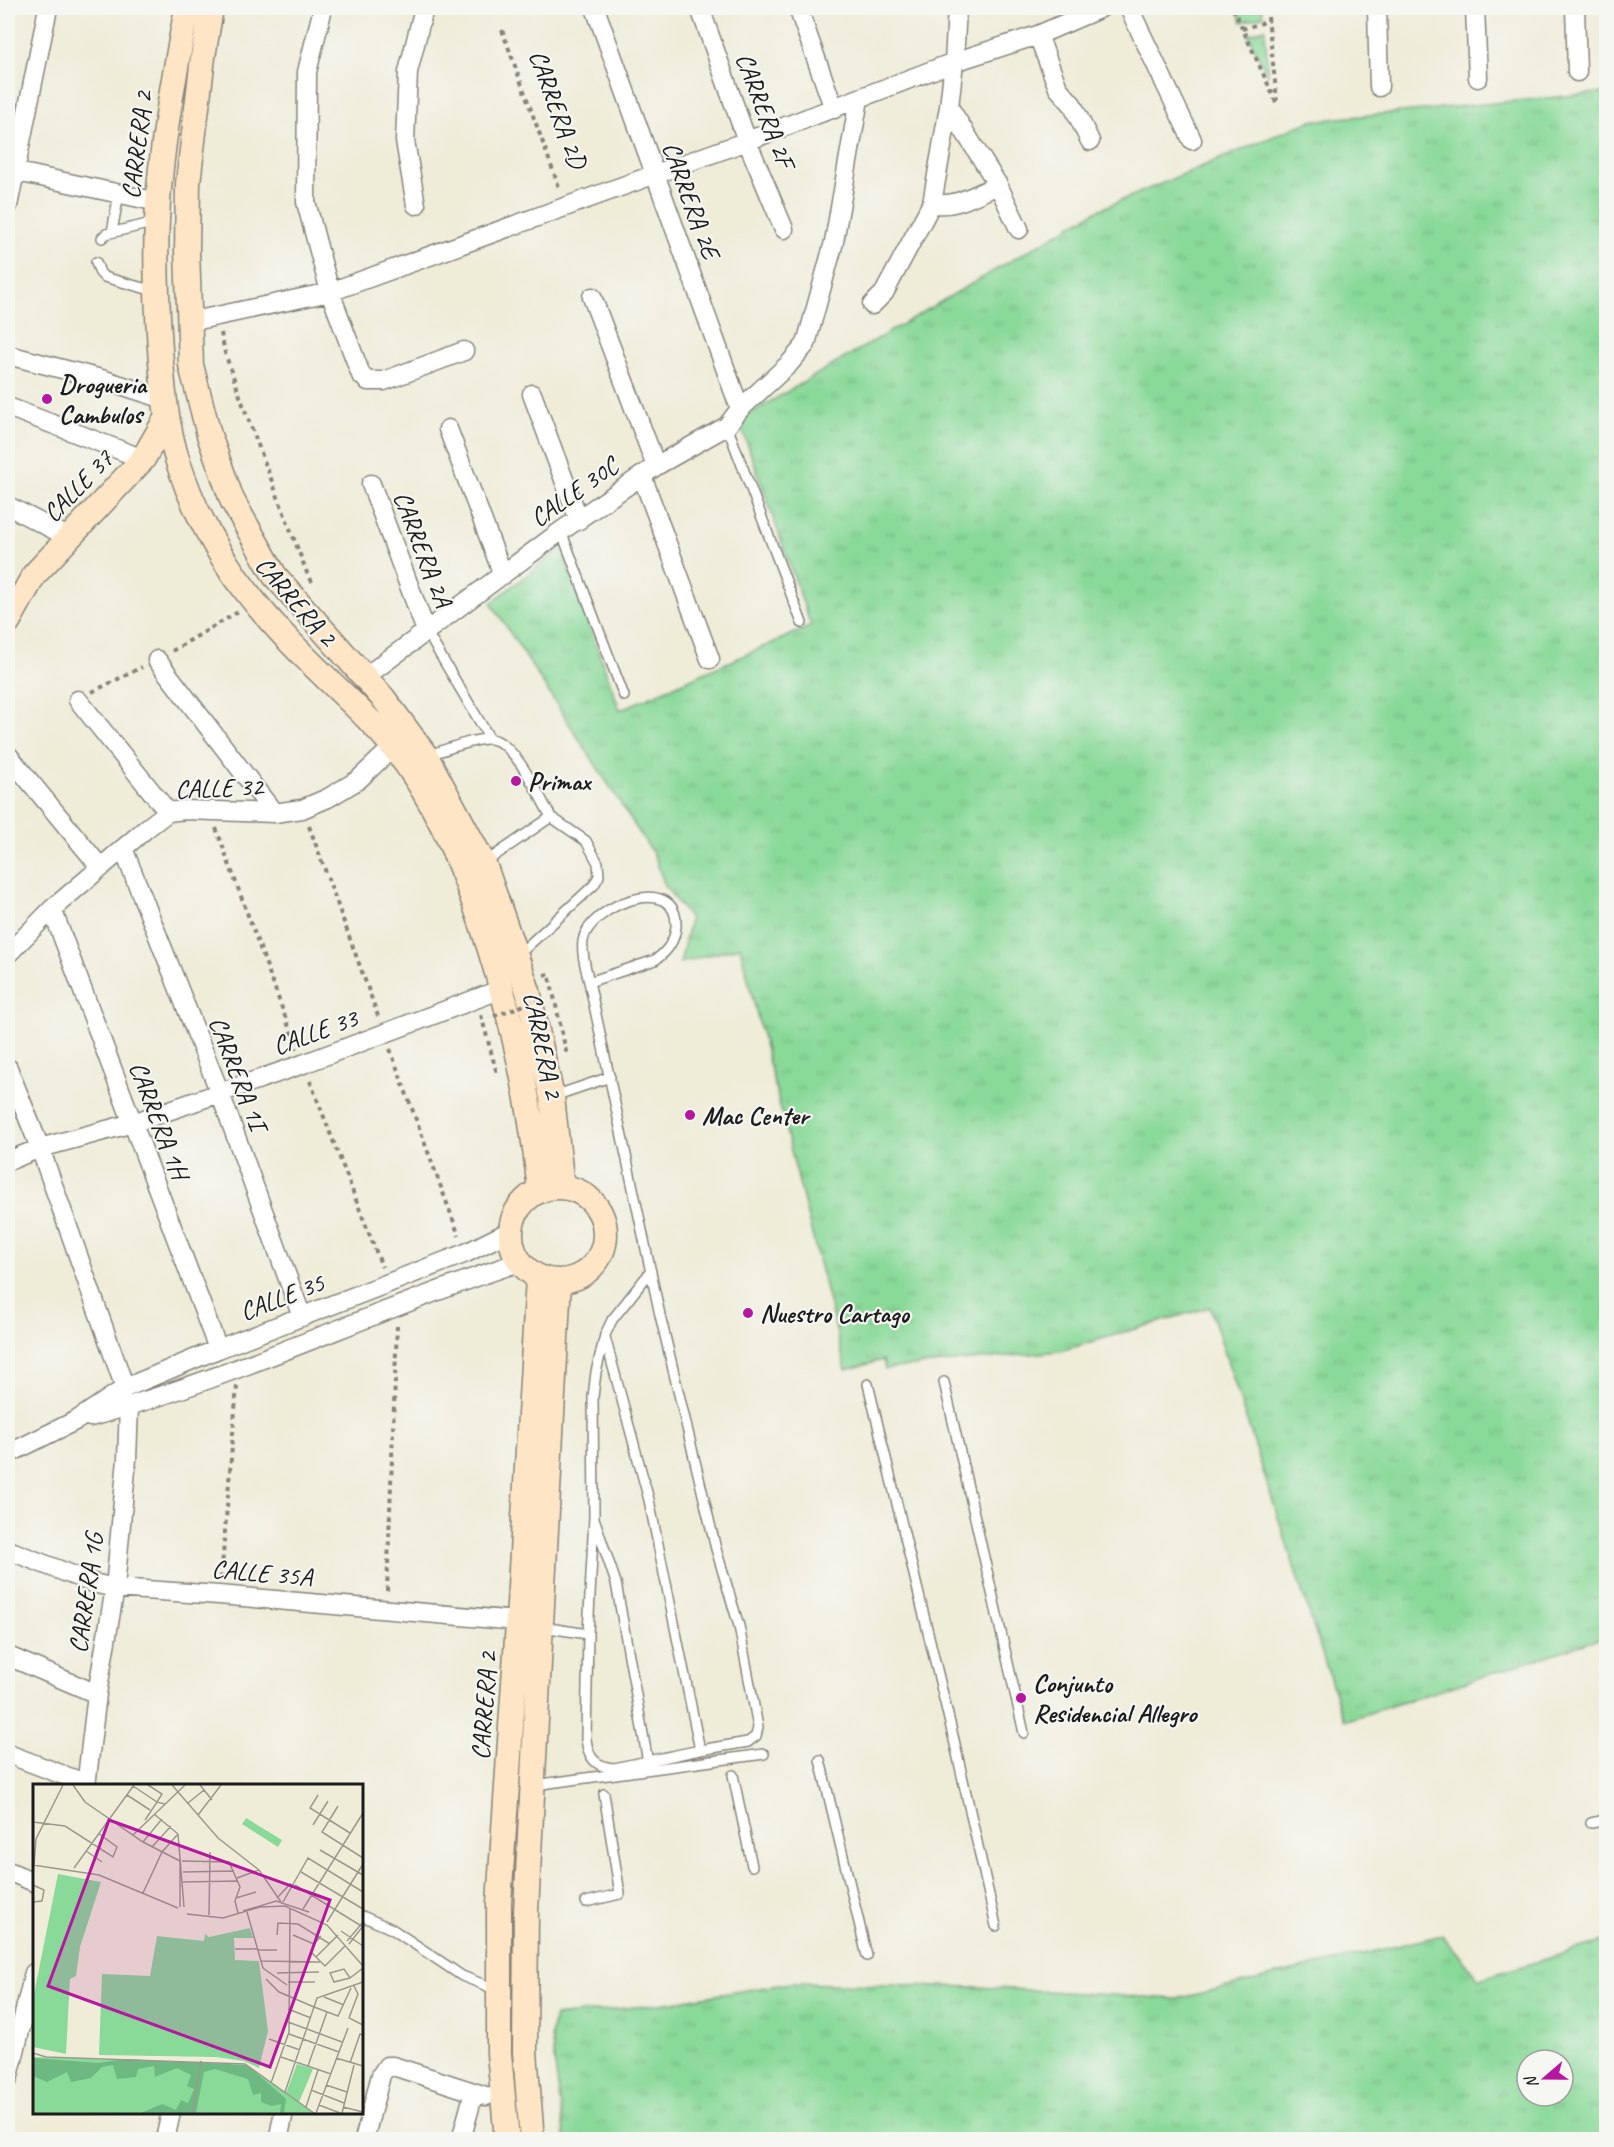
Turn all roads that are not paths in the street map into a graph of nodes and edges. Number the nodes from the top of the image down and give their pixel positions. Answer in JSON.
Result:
{"nodes":[{"id":1,"x":48,"y":8,"type":"edge"},
{"id":2,"x":187,"y":8,"type":"edge"},
{"id":3,"x":211,"y":8,"type":"edge"},
{"id":4,"x":323,"y":8,"type":"edge"},
{"id":5,"x":424,"y":8,"type":"edge"},
{"id":6,"x":595,"y":8,"type":"edge"},
{"id":7,"x":700,"y":8,"type":"edge"},
{"id":8,"x":798,"y":8,"type":"edge"},
{"id":9,"x":957,"y":8,"type":"edge"},
{"id":10,"x":1101,"y":8,"type":"edge"},
{"id":11,"x":1129,"y":8,"type":"edge"},
{"id":12,"x":1377,"y":8,"type":"edge"},
{"id":13,"x":1475,"y":8,"type":"edge"},
{"id":14,"x":1575,"y":8,"type":"edge"},
{"id":15,"x":1061,"y":16,"type":"edge"},
{"id":16,"x":1038,"y":35,"type":"junction"},
{"id":17,"x":954,"y":62,"type":"junction"},
{"id":18,"x":1577,"y":72,"type":"dead end"},
{"id":19,"x":1478,"y":78,"type":"dead end"},
{"id":20,"x":1380,"y":87,"type":"dead end"},
{"id":21,"x":859,"y":99,"type":"junction"},
{"id":22,"x":949,"y":107,"type":"junction"},
{"id":23,"x":834,"y":109,"type":"junction"},
{"id":24,"x":747,"y":141,"type":"junction"},
{"id":25,"x":1090,"y":141,"type":"dead end"},
{"id":26,"x":1192,"y":141,"type":"dead end"},
{"id":27,"x":10,"y":170,"type":"edge"},
{"id":28,"x":654,"y":175,"type":"junction"},
{"id":29,"x":998,"y":185,"type":"junction"},
{"id":30,"x":118,"y":194,"type":"junction"},
{"id":31,"x":933,"y":202,"type":"junction"},
{"id":32,"x":416,"y":205,"type":"dead end"},
{"id":33,"x":8,"y":206,"type":"edge"},
{"id":34,"x":157,"y":212,"type":"junction"},
{"id":35,"x":784,"y":229,"type":"dead end"},
{"id":36,"x":1019,"y":229,"type":"dead end"},
{"id":37,"x":112,"y":232,"type":"junction"},
{"id":38,"x":102,"y":237,"type":"dead end"},
{"id":39,"x":96,"y":262,"type":"dead end"},
{"id":40,"x":156,"y":291,"type":"junction"},
{"id":41,"x":330,"y":292,"type":"junction"},
{"id":42,"x":592,"y":297,"type":"dead end"},
{"id":43,"x":872,"y":305,"type":"dead end"},
{"id":44,"x":189,"y":322,"type":"junction"},
{"id":45,"x":464,"y":351,"type":"dead end"},
{"id":46,"x":8,"y":355,"type":"edge"},
{"id":47,"x":532,"y":394,"type":"dead end"},
{"id":48,"x":8,"y":407,"type":"edge"},
{"id":49,"x":166,"y":408,"type":"junction"},
{"id":50,"x":740,"y":410,"type":"junction"},
{"id":51,"x":727,"y":426,"type":"junction"},
{"id":52,"x":448,"y":429,"type":"dead end"},
{"id":53,"x":143,"y":459,"type":"junction"},
{"id":54,"x":649,"y":471,"type":"junction"},
{"id":55,"x":371,"y":484,"type":"dead end"},
{"id":56,"x":8,"y":506,"type":"edge"},
{"id":57,"x":579,"y":520,"type":"junction"},
{"id":58,"x":561,"y":531,"type":"junction"},
{"id":59,"x":68,"y":537,"type":"junction"},
{"id":60,"x":503,"y":575,"type":"junction"},
{"id":61,"x":8,"y":622,"type":"edge"},
{"id":62,"x":802,"y":623,"type":"dead end"},
{"id":63,"x":426,"y":631,"type":"junction"},
{"id":64,"x":710,"y":659,"type":"dead end"},
{"id":65,"x":157,"y":660,"type":"dead end"},
{"id":66,"x":365,"y":677,"type":"junction"},
{"id":67,"x":624,"y":696,"type":"dead end"},
{"id":68,"x":78,"y":700,"type":"dead end"},
{"id":69,"x":490,"y":739,"type":"junction"},
{"id":70,"x":393,"y":747,"type":"junction"},
{"id":71,"x":8,"y":756,"type":"edge"},
{"id":72,"x":426,"y":756,"type":"junction"},
{"id":73,"x":168,"y":813,"type":"junction"},
{"id":74,"x":274,"y":813,"type":"junction"},
{"id":75,"x":551,"y":817,"type":"junction"},
{"id":76,"x":123,"y":848,"type":"junction"},
{"id":77,"x":484,"y":864,"type":"junction"},
{"id":78,"x":101,"y":868,"type":"junction"},
{"id":79,"x":52,"y":909,"type":"junction"},
{"id":80,"x":8,"y":954,"type":"edge"},
{"id":81,"x":516,"y":956,"type":"junction"},
{"id":82,"x":589,"y":981,"type":"junction"},
{"id":83,"x":498,"y":990,"type":"junction"},
{"id":84,"x":8,"y":1068,"type":"edge"},
{"id":85,"x":610,"y":1077,"type":"junction"},
{"id":86,"x":220,"y":1093,"type":"junction"},
{"id":87,"x":552,"y":1097,"type":"junction"},
{"id":88,"x":134,"y":1123,"type":"junction"},
{"id":89,"x":40,"y":1149,"type":"junction"},
{"id":90,"x":8,"y":1161,"type":"edge"},
{"id":91,"x":542,"y":1188,"type":"junction"},
{"id":92,"x":506,"y":1232,"type":"junction"},
{"id":93,"x":651,"y":1271,"type":"junction"},
{"id":94,"x":539,"y":1273,"type":"junction"},
{"id":95,"x":302,"y":1317,"type":"junction"},
{"id":96,"x":605,"y":1335,"type":"junction"},
{"id":97,"x":218,"y":1349,"type":"junction"},
{"id":98,"x":944,"y":1382,"type":"dead end"},
{"id":99,"x":868,"y":1384,"type":"dead end"},
{"id":100,"x":124,"y":1388,"type":"junction"},
{"id":101,"x":129,"y":1406,"type":"junction"},
{"id":102,"x":77,"y":1420,"type":"junction"},
{"id":103,"x":8,"y":1454,"type":"edge"},
{"id":104,"x":594,"y":1517,"type":"junction"},
{"id":105,"x":8,"y":1550,"type":"edge"},
{"id":106,"x":115,"y":1588,"type":"junction"},
{"id":107,"x":518,"y":1621,"type":"junction"},
{"id":108,"x":542,"y":1627,"type":"junction"},
{"id":109,"x":588,"y":1634,"type":"junction"},
{"id":110,"x":8,"y":1656,"type":"edge"},
{"id":111,"x":98,"y":1694,"type":"junction"},
{"id":112,"x":1024,"y":1733,"type":"dead end"},
{"id":113,"x":700,"y":1750,"type":"junction"},
{"id":114,"x":8,"y":1754,"type":"edge"},
{"id":115,"x":764,"y":1754,"type":"dead end"},
{"id":116,"x":820,"y":1760,"type":"dead end"},
{"id":117,"x":648,"y":1762,"type":"junction"},
{"id":118,"x":733,"y":1774,"type":"dead end"},
{"id":119,"x":84,"y":1784,"type":"edge"},
{"id":120,"x":87,"y":1784,"type":"edge"},
{"id":121,"x":534,"y":1785,"type":"junction"},
{"id":122,"x":604,"y":1794,"type":"dead end"},
{"id":123,"x":1606,"y":1820,"type":"edge"},
{"id":124,"x":1591,"y":1823,"type":"dead end"},
{"id":125,"x":752,"y":1866,"type":"dead end"},
{"id":126,"x":8,"y":1870,"type":"edge"},
{"id":127,"x":33,"y":1881,"type":"edge"},
{"id":128,"x":586,"y":1902,"type":"dead end"},
{"id":129,"x":363,"y":1916,"type":"edge"},
{"id":130,"x":996,"y":1926,"type":"dead end"},
{"id":131,"x":867,"y":1956,"type":"dead end"},
{"id":132,"x":33,"y":1977,"type":"edge"},
{"id":133,"x":500,"y":1990,"type":"junction"},
{"id":134,"x":8,"y":2080,"type":"edge"},
{"id":135,"x":171,"y":2114,"type":"edge"},
{"id":136,"x":284,"y":2114,"type":"edge"},
{"id":137,"x":165,"y":2139,"type":"edge"},
{"id":138,"x":278,"y":2139,"type":"edge"},
{"id":139,"x":364,"y":2139,"type":"edge"},
{"id":140,"x":460,"y":2139,"type":"edge"},
{"id":141,"x":507,"y":2139,"type":"edge"},
{"id":142,"x":532,"y":2139,"type":"edge"}],
"edges":[{"from":1,"to":27,"type":"street"},
{"from":2,"to":34,"type":"main road","name":"CARRERA 2"},
{"from":3,"to":44,"type":"main road","name":"CARRERA 2"},
{"from":4,"to":41,"type":"street"},
{"from":5,"to":32,"type":"street"},
{"from":6,"to":28,"type":"street","name":"CARRERA 2E"},
{"from":7,"to":24,"type":"street","name":"CARRERA 2F"},
{"from":8,"to":23,"type":"street"},
{"from":9,"to":17,"type":"street"},
{"from":10,"to":15,"type":"street"},
{"from":11,"to":26,"type":"street"},
{"from":12,"to":20,"type":"street"},
{"from":13,"to":19,"type":"street"},
{"from":14,"to":18,"type":"street"},
{"from":15,"to":16,"type":"street"},
{"from":16,"to":17,"type":"street"},
{"from":16,"to":25,"type":"street"},
{"from":17,"to":21,"type":"street"},
{"from":17,"to":22,"type":"street"},
{"from":21,"to":23,"type":"street"},
{"from":21,"to":50,"type":"street","name":"CALLE 30C"},
{"from":22,"to":29,"type":"street"},
{"from":22,"to":31,"type":"street"},
{"from":23,"to":24,"type":"street"},
{"from":24,"to":28,"type":"street"},
{"from":24,"to":35,"type":"street","name":"CARRERA 2F"},
{"from":27,"to":30,"type":"street"},
{"from":27,"to":33,"type":"street"},
{"from":28,"to":41,"type":"street"},
{"from":28,"to":50,"type":"street","name":"CARRERA 2E"},
{"from":29,"to":31,"type":"street"},
{"from":29,"to":36,"type":"street"},
{"from":30,"to":34,"type":"street"},
{"from":30,"to":37,"type":"lane"},
{"from":31,"to":43,"type":"street"},
{"from":34,"to":37,"type":"lane"},
{"from":34,"to":40,"type":"main road","name":"CARRERA 2"},
{"from":37,"to":38,"type":"lane"},
{"from":39,"to":40,"type":"lane"},
{"from":40,"to":49,"type":"main road","name":"CARRERA 2"},
{"from":41,"to":44,"type":"street"},
{"from":41,"to":45,"type":"street"},
{"from":42,"to":54,"type":"street"},
{"from":44,"to":66,"type":"main road","name":"CARRERA 2"},
{"from":46,"to":49,"type":"street"},
{"from":47,"to":57,"type":"street"},
{"from":48,"to":53,"type":"street"},
{"from":49,"to":53,"type":"main road","name":"CALLE 37"},
{"from":49,"to":70,"type":"main road","name":"CARRERA 2"},
{"from":50,"to":51,"type":"street","name":"CALLE 30C"},
{"from":51,"to":54,"type":"street","name":"CALLE 30C"},
{"from":51,"to":62,"type":"lane"},
{"from":52,"to":60,"type":"street"},
{"from":53,"to":59,"type":"main road","name":"CALLE 37"},
{"from":54,"to":57,"type":"street","name":"CALLE 30C"},
{"from":54,"to":64,"type":"street"},
{"from":55,"to":63,"type":"street","name":"CARRERA 2A"},
{"from":56,"to":59,"type":"street"},
{"from":57,"to":58,"type":"street","name":"CALLE 30C"},
{"from":58,"to":60,"type":"street","name":"CALLE 30C"},
{"from":58,"to":67,"type":"lane"},
{"from":59,"to":61,"type":"main road","name":"CALLE 37"},
{"from":60,"to":63,"type":"street","name":"CALLE 30C"},
{"from":63,"to":66,"type":"street","name":"CALLE 30C"},
{"from":63,"to":69,"type":"lane"},
{"from":65,"to":74,"type":"street"},
{"from":66,"to":72,"type":"main road","name":"CARRERA 2"},
{"from":68,"to":73,"type":"street"},
{"from":69,"to":72,"type":"lane"},
{"from":69,"to":75,"type":"lane"},
{"from":70,"to":74,"type":"street","name":"CALLE 32"},
{"from":70,"to":83,"type":"main road","name":"CARRERA 2"},
{"from":71,"to":78,"type":"street"},
{"from":72,"to":77,"type":"main road","name":"CARRERA 2"},
{"from":73,"to":74,"type":"street","name":"CALLE 32"},
{"from":73,"to":76,"type":"street","name":"CALLE 32"},
{"from":75,"to":77,"type":"lane"},
{"from":75,"to":81,"type":"lane"},
{"from":76,"to":78,"type":"street","name":"CALLE 32"},
{"from":76,"to":86,"type":"street","name":"CARRERA 1I"},
{"from":77,"to":81,"type":"main road","name":"CARRERA 2"},
{"from":78,"to":79,"type":"street","name":"CALLE 32"},
{"from":79,"to":80,"type":"street","name":"CALLE 32"},
{"from":79,"to":88,"type":"street","name":"CARRERA 1H"},
{"from":81,"to":87,"type":"main road","name":"CARRERA 2"},
{"from":82,"to":82,"type":"lane"},
{"from":82,"to":85,"type":"lane"},
{"from":83,"to":86,"type":"street","name":"CALLE 33"},
{"from":83,"to":91,"type":"main road","name":"CARRERA 2"},
{"from":84,"to":89,"type":"street"},
{"from":85,"to":87,"type":"lane"},
{"from":85,"to":93,"type":"lane"},
{"from":86,"to":88,"type":"street","name":"CALLE 33"},
{"from":86,"to":95,"type":"street","name":"CARRERA 1I"},
{"from":87,"to":91,"type":"main road","name":"CARRERA 2"},
{"from":88,"to":89,"type":"street","name":"CALLE 33"},
{"from":88,"to":97,"type":"street","name":"CARRERA 1H"},
{"from":89,"to":90,"type":"street","name":"CALLE 33"},
{"from":89,"to":100,"type":"street"},
{"from":91,"to":92,"type":"main road"},
{"from":91,"to":94,"type":"main road"},
{"from":92,"to":94,"type":"main road"},
{"from":92,"to":95,"type":"street","name":"CALLE 35"},
{"from":93,"to":96,"type":"lane"},
{"from":93,"to":113,"type":"lane"},
{"from":94,"to":101,"type":"street","name":"CALLE 35"},
{"from":94,"to":107,"type":"main road","name":"CARRERA 2"},
{"from":94,"to":108,"type":"main road","name":"CARRERA 2"},
{"from":95,"to":97,"type":"street","name":"CALLE 35"},
{"from":96,"to":104,"type":"lane"},
{"from":96,"to":113,"type":"lane"},
{"from":97,"to":100,"type":"street","name":"CALLE 35"},
{"from":98,"to":112,"type":"lane"},
{"from":99,"to":130,"type":"lane"},
{"from":100,"to":102,"type":"street","name":"CALLE 35"},
{"from":101,"to":102,"type":"street","name":"CALLE 35"},
{"from":101,"to":106,"type":"street","name":"CARRERA 1G"},
{"from":102,"to":103,"type":"street","name":"CALLE 35"},
{"from":104,"to":109,"type":"lane"},
{"from":104,"to":117,"type":"lane"},
{"from":105,"to":106,"type":"street","name":"CALLE 35A"},
{"from":106,"to":107,"type":"street","name":"CALLE 35A"},
{"from":106,"to":111,"type":"street","name":"CARRERA 1G"},
{"from":107,"to":133,"type":"main road","name":"CARRERA 2"},
{"from":108,"to":109,"type":"lane"},
{"from":108,"to":121,"type":"main road","name":"CARRERA 2"},
{"from":109,"to":117,"type":"lane"},
{"from":110,"to":111,"type":"street"},
{"from":111,"to":120,"type":"street","name":"CARRERA 1G"},
{"from":113,"to":117,"type":"lane"},
{"from":114,"to":119,"type":"street"},
{"from":115,"to":121,"type":"lane"},
{"from":116,"to":131,"type":"lane"},
{"from":118,"to":125,"type":"lane"},
{"from":121,"to":142,"type":"main road","name":"CARRERA 2"},
{"from":122,"to":128,"type":"lane"},
{"from":123,"to":124,"type":"lane"},
{"from":126,"to":127,"type":"street"},
{"from":129,"to":133,"type":"lane"},
{"from":132,"to":134,"type":"street"},
{"from":133,"to":141,"type":"main road","name":"CARRERA 2"},
{"from":135,"to":137,"type":"street"},
{"from":136,"to":138,"type":"street"},
{"from":139,"to":140,"type":"street"}]}
